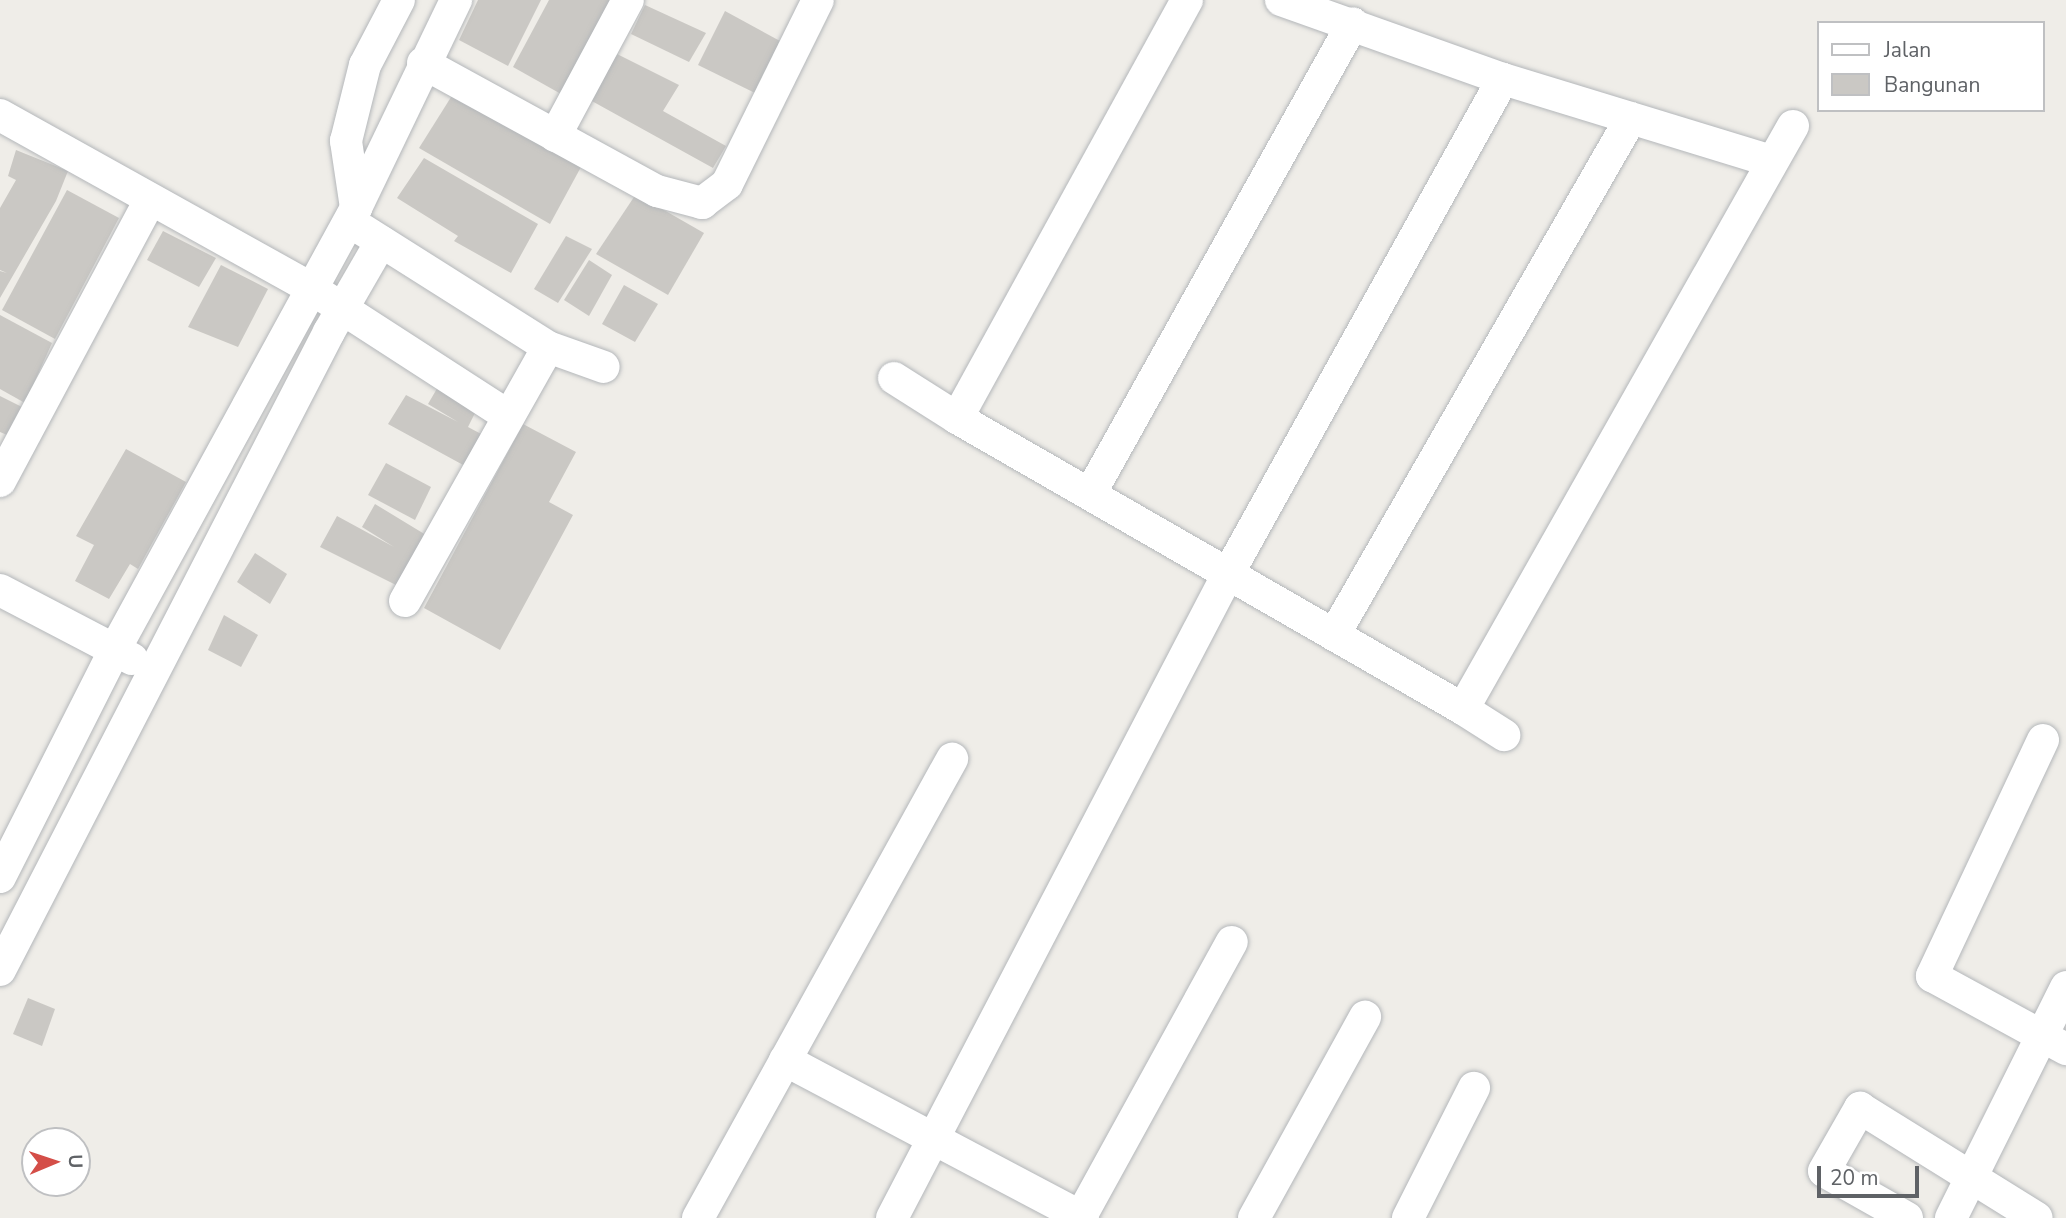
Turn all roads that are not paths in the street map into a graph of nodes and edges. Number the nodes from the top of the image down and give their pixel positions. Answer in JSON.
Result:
{"nodes":[{"id":1,"x":400,"y":0,"type":"edge"},
{"id":2,"x":456,"y":0,"type":"edge"},
{"id":3,"x":628,"y":0,"type":"edge"},
{"id":4,"x":818,"y":0,"type":"edge"},
{"id":5,"x":1188,"y":0,"type":"edge"},
{"id":6,"x":1281,"y":0,"type":"edge"},
{"id":7,"x":1353,"y":23,"type":"junction"},
{"id":8,"x":423,"y":63,"type":"junction"},
{"id":9,"x":1503,"y":79,"type":"junction"},
{"id":10,"x":1631,"y":118,"type":"junction"},
{"id":11,"x":3,"y":124,"type":"edge"},
{"id":12,"x":1793,"y":126,"type":"dead end"},
{"id":13,"x":555,"y":136,"type":"junction"},
{"id":14,"x":1772,"y":161,"type":"junction"},
{"id":15,"x":150,"y":200,"type":"junction"},
{"id":16,"x":352,"y":214,"type":"junction"},
{"id":17,"x":381,"y":242,"type":"junction"},
{"id":18,"x":312,"y":289,"type":"junction"},
{"id":19,"x":342,"y":308,"type":"junction"},
{"id":20,"x":548,"y":347,"type":"junction"},
{"id":21,"x":604,"y":367,"type":"dead end"},
{"id":22,"x":894,"y":378,"type":"dead end"},
{"id":23,"x":507,"y":415,"type":"junction"},
{"id":24,"x":957,"y":418,"type":"junction"},
{"id":25,"x":0,"y":481,"type":"edge"},
{"id":26,"x":1090,"y":494,"type":"junction"},
{"id":27,"x":1228,"y":574,"type":"junction"},
{"id":28,"x":0,"y":590,"type":"edge"},
{"id":29,"x":405,"y":601,"type":"dead end"},
{"id":30,"x":1334,"y":635,"type":"junction"},
{"id":31,"x":115,"y":649,"type":"junction"},
{"id":32,"x":155,"y":670,"type":"junction"},
{"id":33,"x":1463,"y":709,"type":"junction"},
{"id":34,"x":1504,"y":735,"type":"dead end"},
{"id":35,"x":2043,"y":740,"type":"dead end"},
{"id":36,"x":952,"y":759,"type":"dead end"},
{"id":37,"x":0,"y":877,"type":"edge"},
{"id":38,"x":1232,"y":942,"type":"dead end"},
{"id":39,"x":0,"y":970,"type":"edge"},
{"id":40,"x":2066,"y":987,"type":"edge"},
{"id":41,"x":1365,"y":1017,"type":"dead end"},
{"id":42,"x":2054,"y":1043,"type":"edge"},
{"id":43,"x":785,"y":1060,"type":"junction"},
{"id":44,"x":1475,"y":1088,"type":"dead end"},
{"id":45,"x":933,"y":1139,"type":"junction"},
{"id":46,"x":1970,"y":1176,"type":"junction"},
{"id":47,"x":698,"y":1218,"type":"edge"},
{"id":48,"x":892,"y":1218,"type":"edge"},
{"id":49,"x":1081,"y":1218,"type":"edge"},
{"id":50,"x":1254,"y":1218,"type":"edge"},
{"id":51,"x":1408,"y":1218,"type":"edge"},
{"id":52,"x":1907,"y":1218,"type":"edge"},
{"id":53,"x":1951,"y":1218,"type":"edge"},
{"id":54,"x":2037,"y":1218,"type":"edge"}],
"edges":[{"from":1,"to":16,"type":"street"},
{"from":2,"to":8,"type":"street"},
{"from":3,"to":13,"type":"street"},
{"from":4,"to":13,"type":"street"},
{"from":5,"to":24,"type":"street"},
{"from":6,"to":7,"type":"street"},
{"from":7,"to":9,"type":"street"},
{"from":7,"to":26,"type":"street"},
{"from":8,"to":13,"type":"street"},
{"from":8,"to":16,"type":"street"},
{"from":9,"to":10,"type":"street"},
{"from":9,"to":27,"type":"street"},
{"from":10,"to":14,"type":"street"},
{"from":10,"to":30,"type":"street"},
{"from":11,"to":15,"type":"street"},
{"from":12,"to":14,"type":"street"},
{"from":14,"to":33,"type":"street"},
{"from":15,"to":18,"type":"street"},
{"from":15,"to":25,"type":"street"},
{"from":16,"to":17,"type":"street"},
{"from":16,"to":18,"type":"street"},
{"from":17,"to":19,"type":"street"},
{"from":17,"to":20,"type":"street"},
{"from":18,"to":19,"type":"street"},
{"from":18,"to":31,"type":"street"},
{"from":19,"to":23,"type":"street"},
{"from":19,"to":32,"type":"street"},
{"from":20,"to":21,"type":"street"},
{"from":20,"to":23,"type":"street"},
{"from":22,"to":24,"type":"street"},
{"from":23,"to":29,"type":"street"},
{"from":24,"to":26,"type":"street"},
{"from":26,"to":27,"type":"street"},
{"from":27,"to":30,"type":"street"},
{"from":27,"to":45,"type":"street"},
{"from":28,"to":31,"type":"street"},
{"from":30,"to":33,"type":"street"},
{"from":31,"to":32,"type":"street"},
{"from":31,"to":37,"type":"street"},
{"from":32,"to":39,"type":"street"},
{"from":33,"to":34,"type":"street"},
{"from":35,"to":42,"type":"street"},
{"from":36,"to":43,"type":"street"},
{"from":38,"to":49,"type":"street"},
{"from":40,"to":42,"type":"street"},
{"from":41,"to":50,"type":"street"},
{"from":42,"to":46,"type":"street"},
{"from":43,"to":45,"type":"street"},
{"from":43,"to":47,"type":"street"},
{"from":44,"to":51,"type":"street"},
{"from":45,"to":48,"type":"street"},
{"from":45,"to":49,"type":"street"},
{"from":46,"to":52,"type":"street"},
{"from":46,"to":53,"type":"street"},
{"from":46,"to":54,"type":"street"}]}
